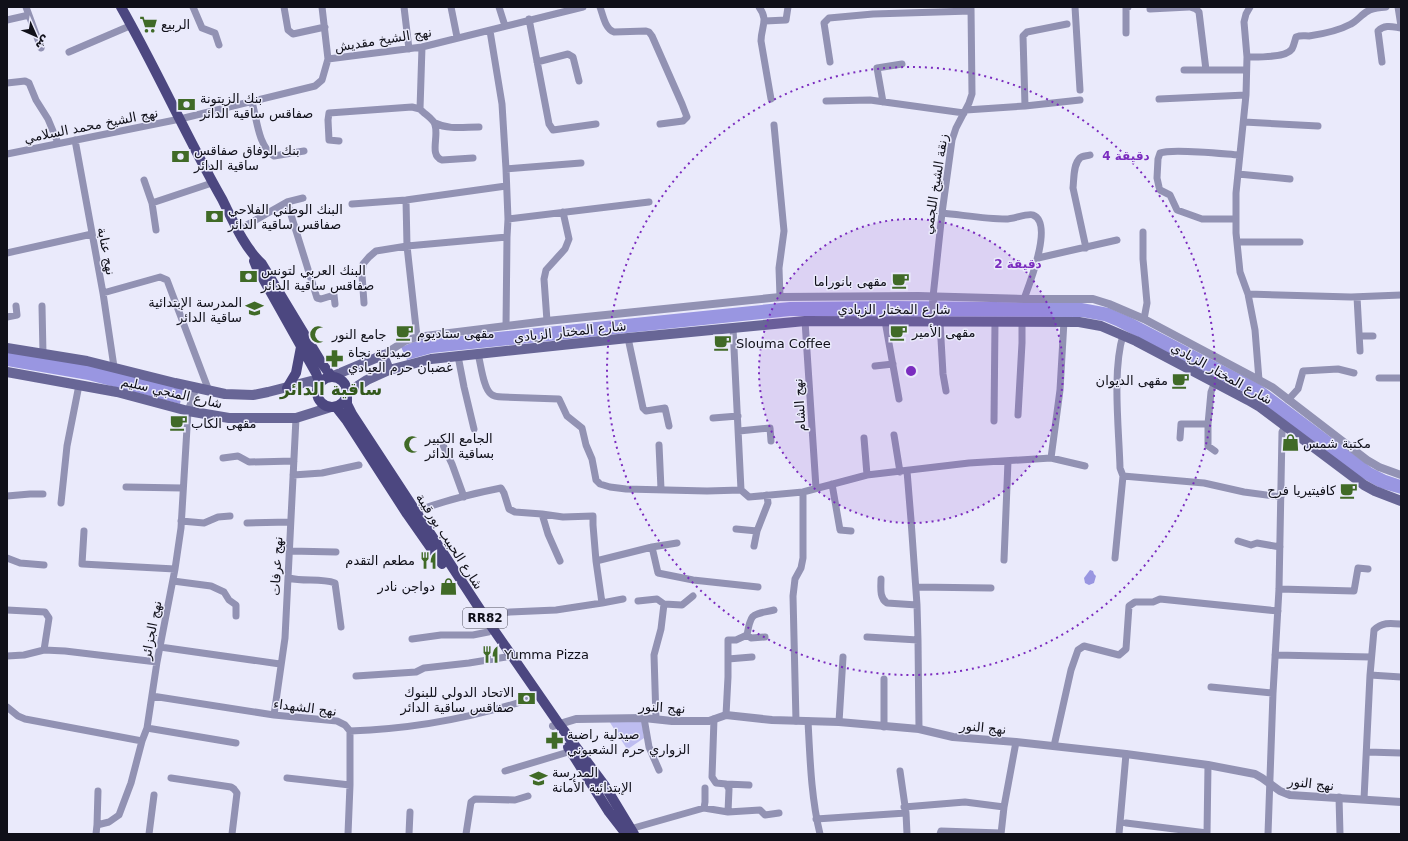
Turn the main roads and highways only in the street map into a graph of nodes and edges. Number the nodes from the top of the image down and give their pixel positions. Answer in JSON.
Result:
{"nodes":[{"id":1,"x":122,"y":7,"type":"edge"},
{"id":2,"x":253,"y":256,"type":"junction"},
{"id":3,"x":301,"y":347,"type":"junction"},
{"id":4,"x":7,"y":348,"type":"edge"},
{"id":5,"x":389,"y":370,"type":"junction"},
{"id":6,"x":7,"y":372,"type":"edge"},
{"id":7,"x":332,"y":377,"type":"junction"},
{"id":8,"x":319,"y":384,"type":"junction"},
{"id":9,"x":286,"y":388,"type":"junction"},
{"id":10,"x":347,"y":395,"type":"junction"},
{"id":11,"x":333,"y":407,"type":"junction"},
{"id":12,"x":1401,"y":501,"type":"edge"},
{"id":13,"x":411,"y":513,"type":"junction"},
{"id":14,"x":484,"y":621,"type":"junction"},
{"id":15,"x":556,"y":725,"type":"junction"},
{"id":16,"x":630,"y":832,"type":"edge"}],
"edges":[{"from":1,"to":2,"type":"main road","name":"شارع الحبيب بورقيبة","number":"RR82"},
{"from":2,"to":3,"type":"main road","name":"شارع الحبيب بورقيبة","number":"RR82"},
{"from":2,"to":7,"type":"main road","name":"شارع الحبيب بورقيبة","number":"RR82"},
{"from":3,"to":8,"type":"main road","name":"شارع الحبيب بورقيبة","number":"RR82"},
{"from":3,"to":9,"type":"main road"},
{"from":4,"to":9,"type":"main road"},
{"from":5,"to":7,"type":"main road"},
{"from":5,"to":10,"type":"main road","name":"شارع المختار الزيادي"},
{"from":5,"to":12,"type":"main road","name":"شارع المختار الزيادي"},
{"from":6,"to":11,"type":"main road","name":"شارع المنجي سليم"},
{"from":7,"to":8,"type":"main road"},
{"from":7,"to":10,"type":"main road","name":"شارع الحبيب بورقيبة","number":"RR82"},
{"from":8,"to":9,"type":"main road"},
{"from":8,"to":11,"type":"main road","name":"شارع الحبيب بورقيبة","number":"RR82"},
{"from":10,"to":11,"type":"main road"},
{"from":10,"to":13,"type":"main road","name":"شارع الحبيب بورقيبة","number":"RR82"},
{"from":11,"to":13,"type":"main road","name":"شارع الحبيب بورقيبة","number":"RR82"},
{"from":13,"to":14,"type":"main road","name":"شارع الحبيب بورقيبة","number":"RR82"},
{"from":14,"to":15,"type":"main road","name":"شارع الحبيب بورقيبة","number":"RR82"},
{"from":14,"to":15,"type":"main road","name":"شارع الحبيب بورقيبة","number":"RR82"},
{"from":15,"to":16,"type":"main road","name":"شارع الحبيب بورقيبة","number":"RR82"},
{"from":15,"to":16,"type":"main road","name":"شارع الحبيب بورقيبة","number":"RR82"}]}
